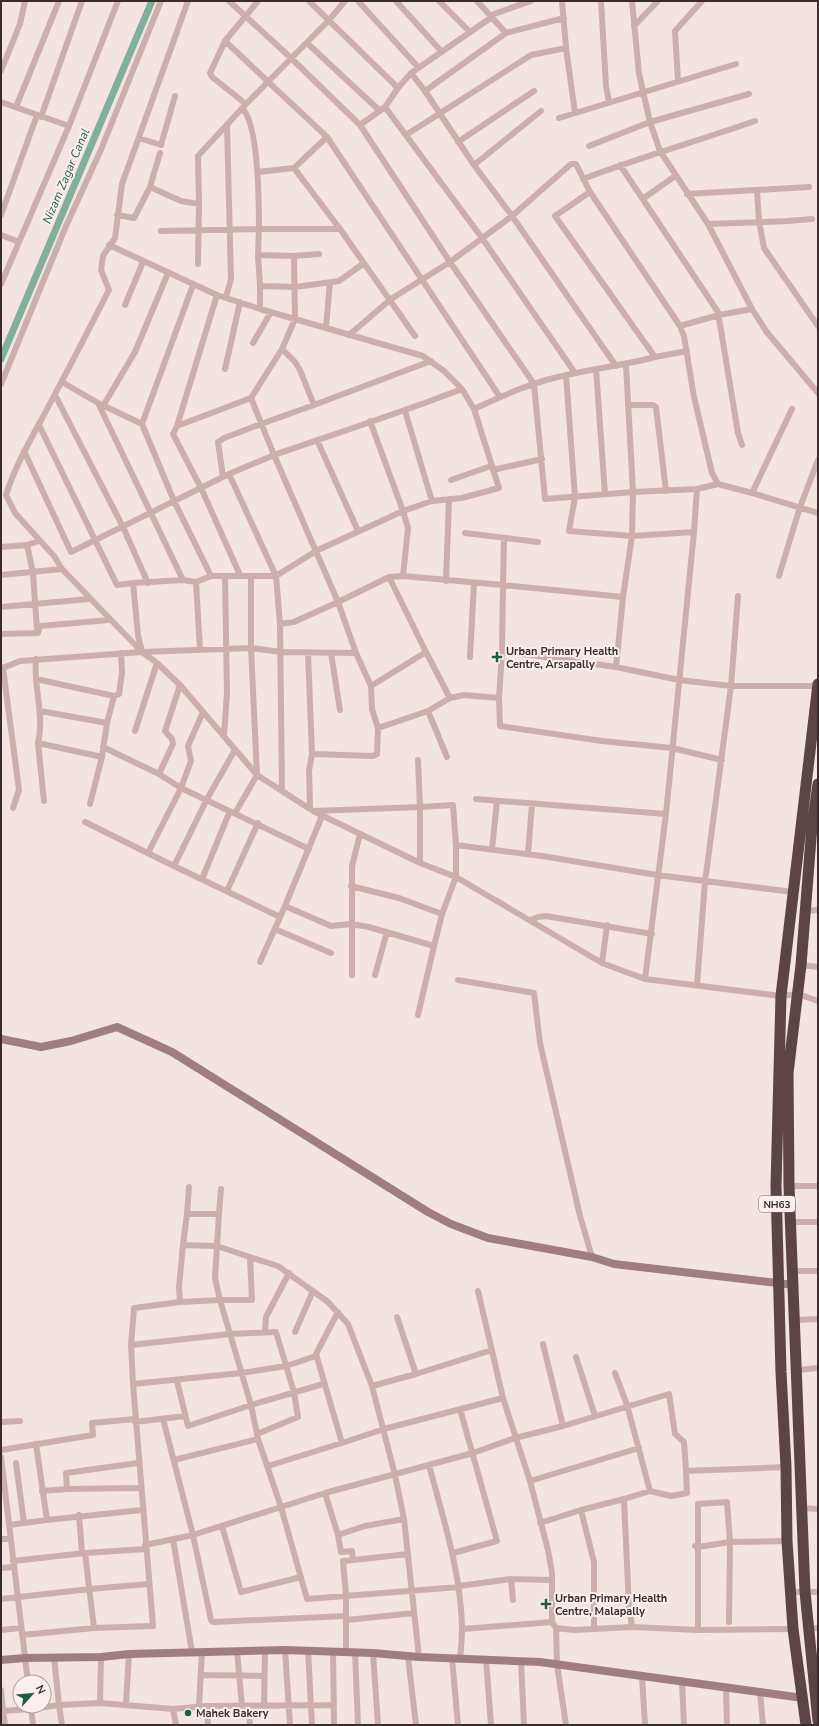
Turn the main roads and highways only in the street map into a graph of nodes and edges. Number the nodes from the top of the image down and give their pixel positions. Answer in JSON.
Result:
{"nodes":[{"id":1,"x":818,"y":686,"type":"edge"},
{"id":2,"x":818,"y":784,"type":"edge"},
{"id":3,"x":816,"y":827,"type":"edge"},
{"id":4,"x":813,"y":1628,"type":"edge"},
{"id":5,"x":818,"y":1721,"type":"edge"},
{"id":6,"x":806,"y":1725,"type":"edge"}],
"edges":[{"from":1,"to":6,"type":"highway","number":"NH63"},
{"from":2,"to":3,"type":"highway","number":"NH63"},
{"from":3,"to":4,"type":"highway","number":"NH63"},
{"from":4,"to":5,"type":"highway","number":"NH63"}]}
